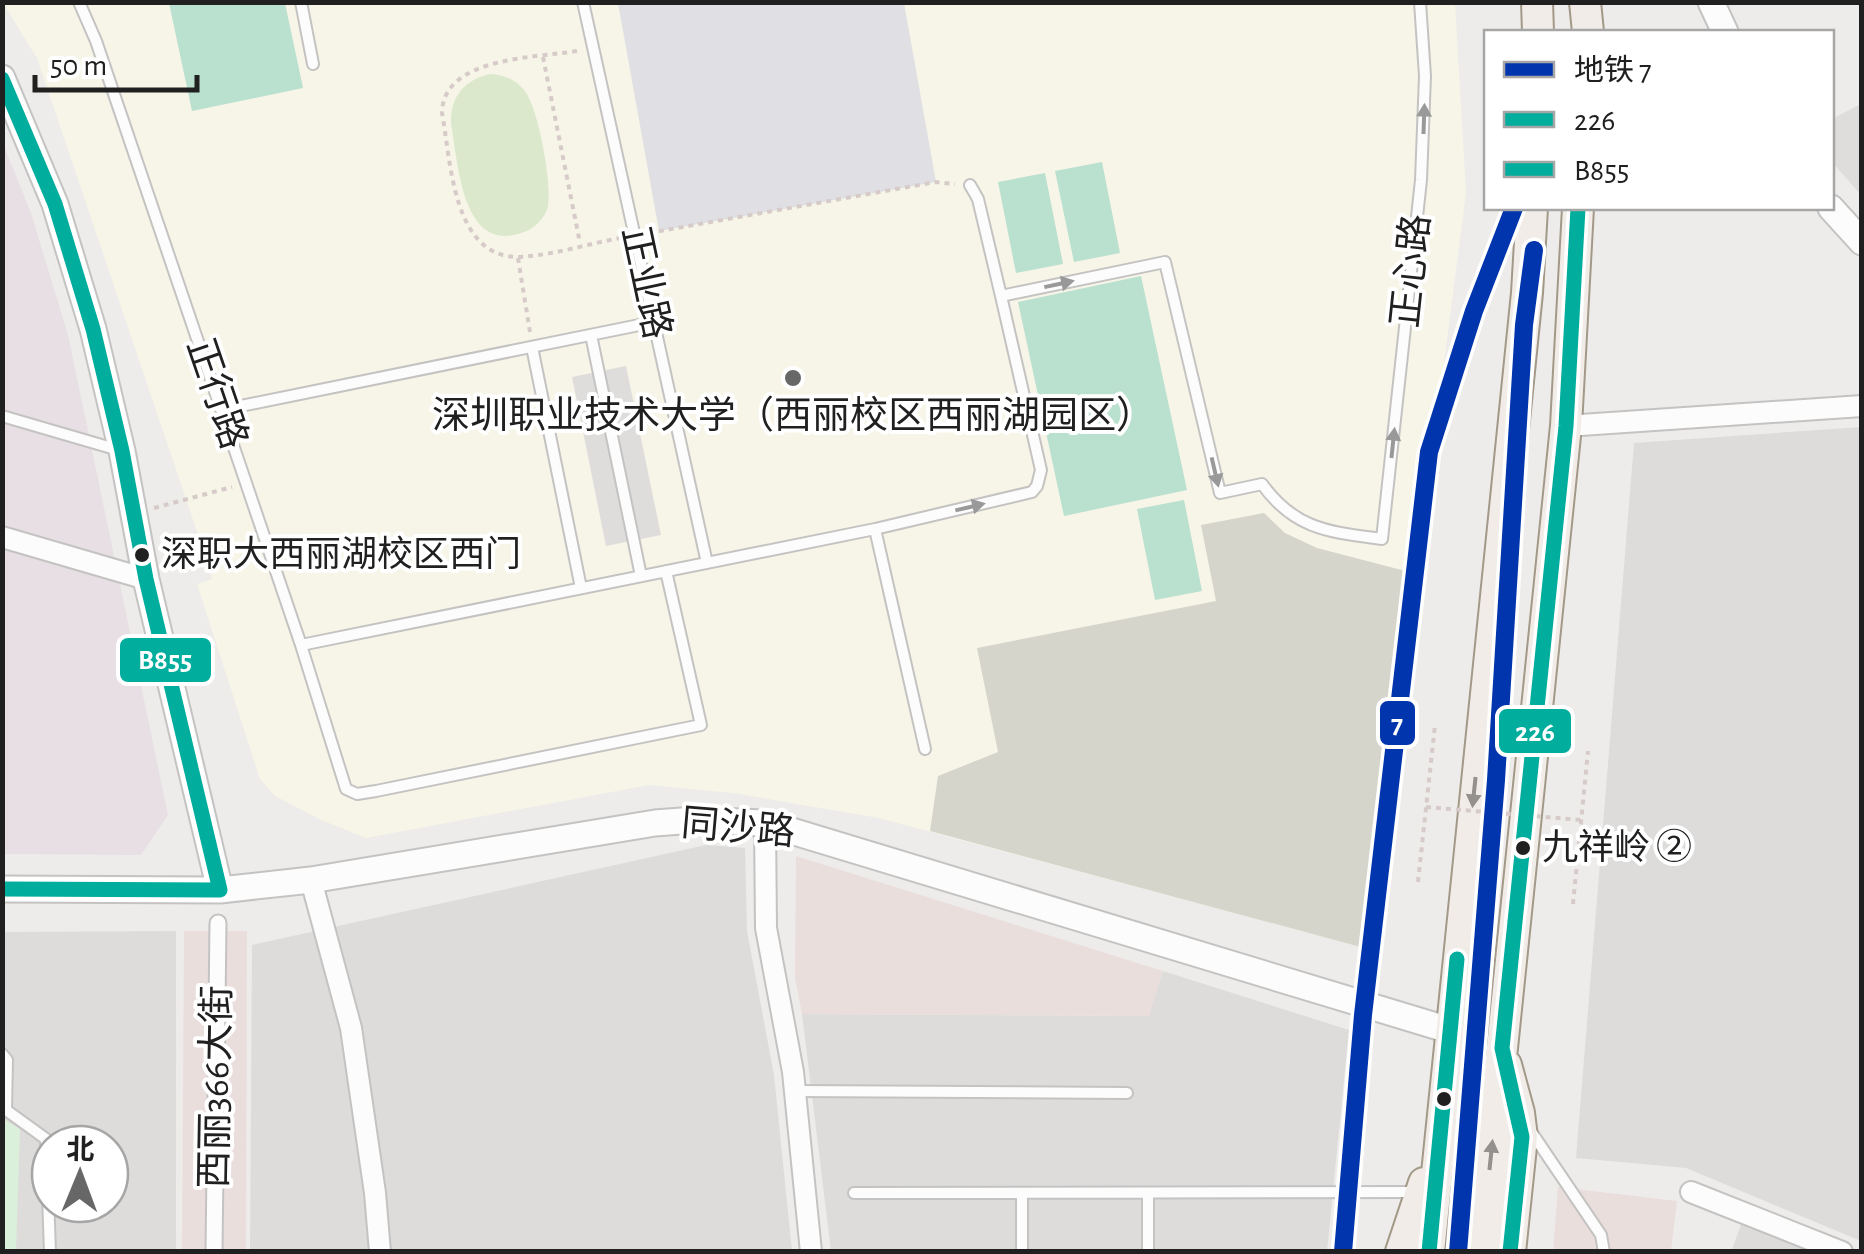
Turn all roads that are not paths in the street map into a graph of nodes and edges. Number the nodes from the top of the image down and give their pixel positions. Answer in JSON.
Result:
{"nodes":[{"id":1,"x":79,"y":2,"type":"edge"},
{"id":2,"x":302,"y":2,"type":"edge"},
{"id":3,"x":583,"y":2,"type":"edge"},
{"id":4,"x":1420,"y":2,"type":"edge"},
{"id":5,"x":1537,"y":2,"type":"edge"},
{"id":6,"x":1585,"y":2,"type":"edge"},
{"id":7,"x":1711,"y":2,"type":"edge"},
{"id":8,"x":1538,"y":30,"type":"edge"},
{"id":9,"x":1588,"y":30,"type":"edge"},
{"id":10,"x":1724,"y":30,"type":"edge"},
{"id":11,"x":313,"y":64,"type":"dead end"},
{"id":12,"x":2,"y":78,"type":"edge"},
{"id":13,"x":970,"y":185,"type":"road end"},
{"id":14,"x":1532,"y":210,"type":"edge"},
{"id":15,"x":1578,"y":210,"type":"edge"},
{"id":16,"x":1834,"y":210,"type":"edge"},
{"id":17,"x":1862,"y":242,"type":"edge"},
{"id":18,"x":1001,"y":296,"type":"junction"},
{"id":19,"x":654,"y":322,"type":"junction"},
{"id":20,"x":591,"y":335,"type":"junction"},
{"id":21,"x":532,"y":347,"type":"junction"},
{"id":22,"x":1862,"y":406,"type":"edge"},
{"id":23,"x":221,"y":410,"type":"junction"},
{"id":24,"x":2,"y":416,"type":"edge"},
{"id":25,"x":1566,"y":426,"type":"junction"},
{"id":26,"x":122,"y":451,"type":"junction"},
{"id":27,"x":875,"y":529,"type":"junction"},
{"id":28,"x":2,"y":537,"type":"edge"},
{"id":29,"x":707,"y":563,"type":"junction"},
{"id":30,"x":666,"y":571,"type":"junction"},
{"id":31,"x":641,"y":576,"type":"junction"},
{"id":32,"x":146,"y":579,"type":"junction"},
{"id":33,"x":581,"y":588,"type":"junction"},
{"id":34,"x":301,"y":645,"type":"junction"},
{"id":35,"x":925,"y":750,"type":"dead end"},
{"id":36,"x":765,"y":823,"type":"junction"},
{"id":37,"x":311,"y":880,"type":"junction"},
{"id":38,"x":2,"y":889,"type":"edge"},
{"id":39,"x":220,"y":890,"type":"junction"},
{"id":40,"x":218,"y":923,"type":"dead end"},
{"id":41,"x":1449,"y":1030,"type":"junction"},
{"id":42,"x":1502,"y":1048,"type":"junction"},
{"id":43,"x":2,"y":1054,"type":"edge"},
{"id":44,"x":795,"y":1090,"type":"junction"},
{"id":45,"x":1127,"y":1093,"type":"dead end"},
{"id":46,"x":1519,"y":1113,"type":"junction"},
{"id":47,"x":1439,"y":1138,"type":"junction"},
{"id":48,"x":1022,"y":1192,"type":"junction"},
{"id":49,"x":1420,"y":1192,"type":"junction"},
{"id":50,"x":1691,"y":1192,"type":"dead end"},
{"id":51,"x":854,"y":1193,"type":"dead end"},
{"id":52,"x":1148,"y":1193,"type":"junction"},
{"id":53,"x":50,"y":1252,"type":"edge"},
{"id":54,"x":214,"y":1252,"type":"edge"},
{"id":55,"x":380,"y":1252,"type":"edge"},
{"id":56,"x":811,"y":1252,"type":"edge"},
{"id":57,"x":1022,"y":1252,"type":"edge"},
{"id":58,"x":1148,"y":1252,"type":"edge"},
{"id":59,"x":1401,"y":1252,"type":"edge"},
{"id":60,"x":1429,"y":1252,"type":"edge"},
{"id":61,"x":1481,"y":1252,"type":"edge"},
{"id":62,"x":1510,"y":1252,"type":"edge"},
{"id":63,"x":1604,"y":1252,"type":"edge"},
{"id":64,"x":1842,"y":1252,"type":"edge"}],
"edges":[{"from":1,"to":23,"type":"lane","name":"正行路"},
{"from":2,"to":11,"type":"lane"},
{"from":3,"to":19,"type":"lane","name":"正业路"},
{"from":18,"to":4,"type":"lane","name":"正心路","one_way":true},
{"from":5,"to":8,"type":"main road"},
{"from":6,"to":9,"type":"main road"},
{"from":7,"to":10,"type":"street"},
{"from":12,"to":26,"type":"street"},
{"from":13,"to":18,"type":"lane"},
{"from":14,"to":41,"type":"main road","one_way":true},
{"from":15,"to":25,"type":"main road"},
{"from":16,"to":17,"type":"street"},
{"from":27,"to":18,"type":"lane","one_way":true},
{"from":19,"to":20,"type":"lane"},
{"from":19,"to":29,"type":"lane","name":"正业路"},
{"from":20,"to":21,"type":"lane"},
{"from":20,"to":31,"type":"lane"},
{"from":21,"to":23,"type":"lane"},
{"from":21,"to":33,"type":"lane"},
{"from":22,"to":25,"type":"street"},
{"from":23,"to":34,"type":"lane","name":"正行路"},
{"from":24,"to":26,"type":"lane"},
{"from":25,"to":42,"type":"main road"},
{"from":26,"to":32,"type":"street"},
{"from":27,"to":29,"type":"lane"},
{"from":27,"to":35,"type":"lane"},
{"from":28,"to":32,"type":"street"},
{"from":29,"to":30,"type":"lane"},
{"from":30,"to":31,"type":"lane"},
{"from":30,"to":34,"type":"lane","name":"正行路"},
{"from":31,"to":33,"type":"lane"},
{"from":32,"to":39,"type":"street"},
{"from":33,"to":34,"type":"lane"},
{"from":36,"to":37,"type":"street","name":"同沙路"},
{"from":36,"to":41,"type":"street","name":"同沙路"},
{"from":36,"to":44,"type":"street"},
{"from":37,"to":39,"type":"street","name":"同沙路"},
{"from":37,"to":55,"type":"street"},
{"from":38,"to":39,"type":"street","name":"同沙路"},
{"from":40,"to":54,"type":"street","name":"西丽366大街"},
{"from":41,"to":47,"type":"main road"},
{"from":42,"to":46,"type":"main road"},
{"from":61,"to":42,"type":"main road","one_way":true},
{"from":43,"to":53,"type":"lane"},
{"from":44,"to":45,"type":"lane"},
{"from":44,"to":56,"type":"street"},
{"from":46,"to":62,"type":"main road"},
{"from":46,"to":63,"type":"lane"},
{"from":47,"to":49,"type":"main road"},
{"from":47,"to":60,"type":"main road"},
{"from":48,"to":51,"type":"lane"},
{"from":48,"to":52,"type":"lane"},
{"from":48,"to":57,"type":"lane"},
{"from":49,"to":52,"type":"lane"},
{"from":49,"to":59,"type":"main road"},
{"from":50,"to":64,"type":"street"},
{"from":52,"to":58,"type":"lane"}]}
